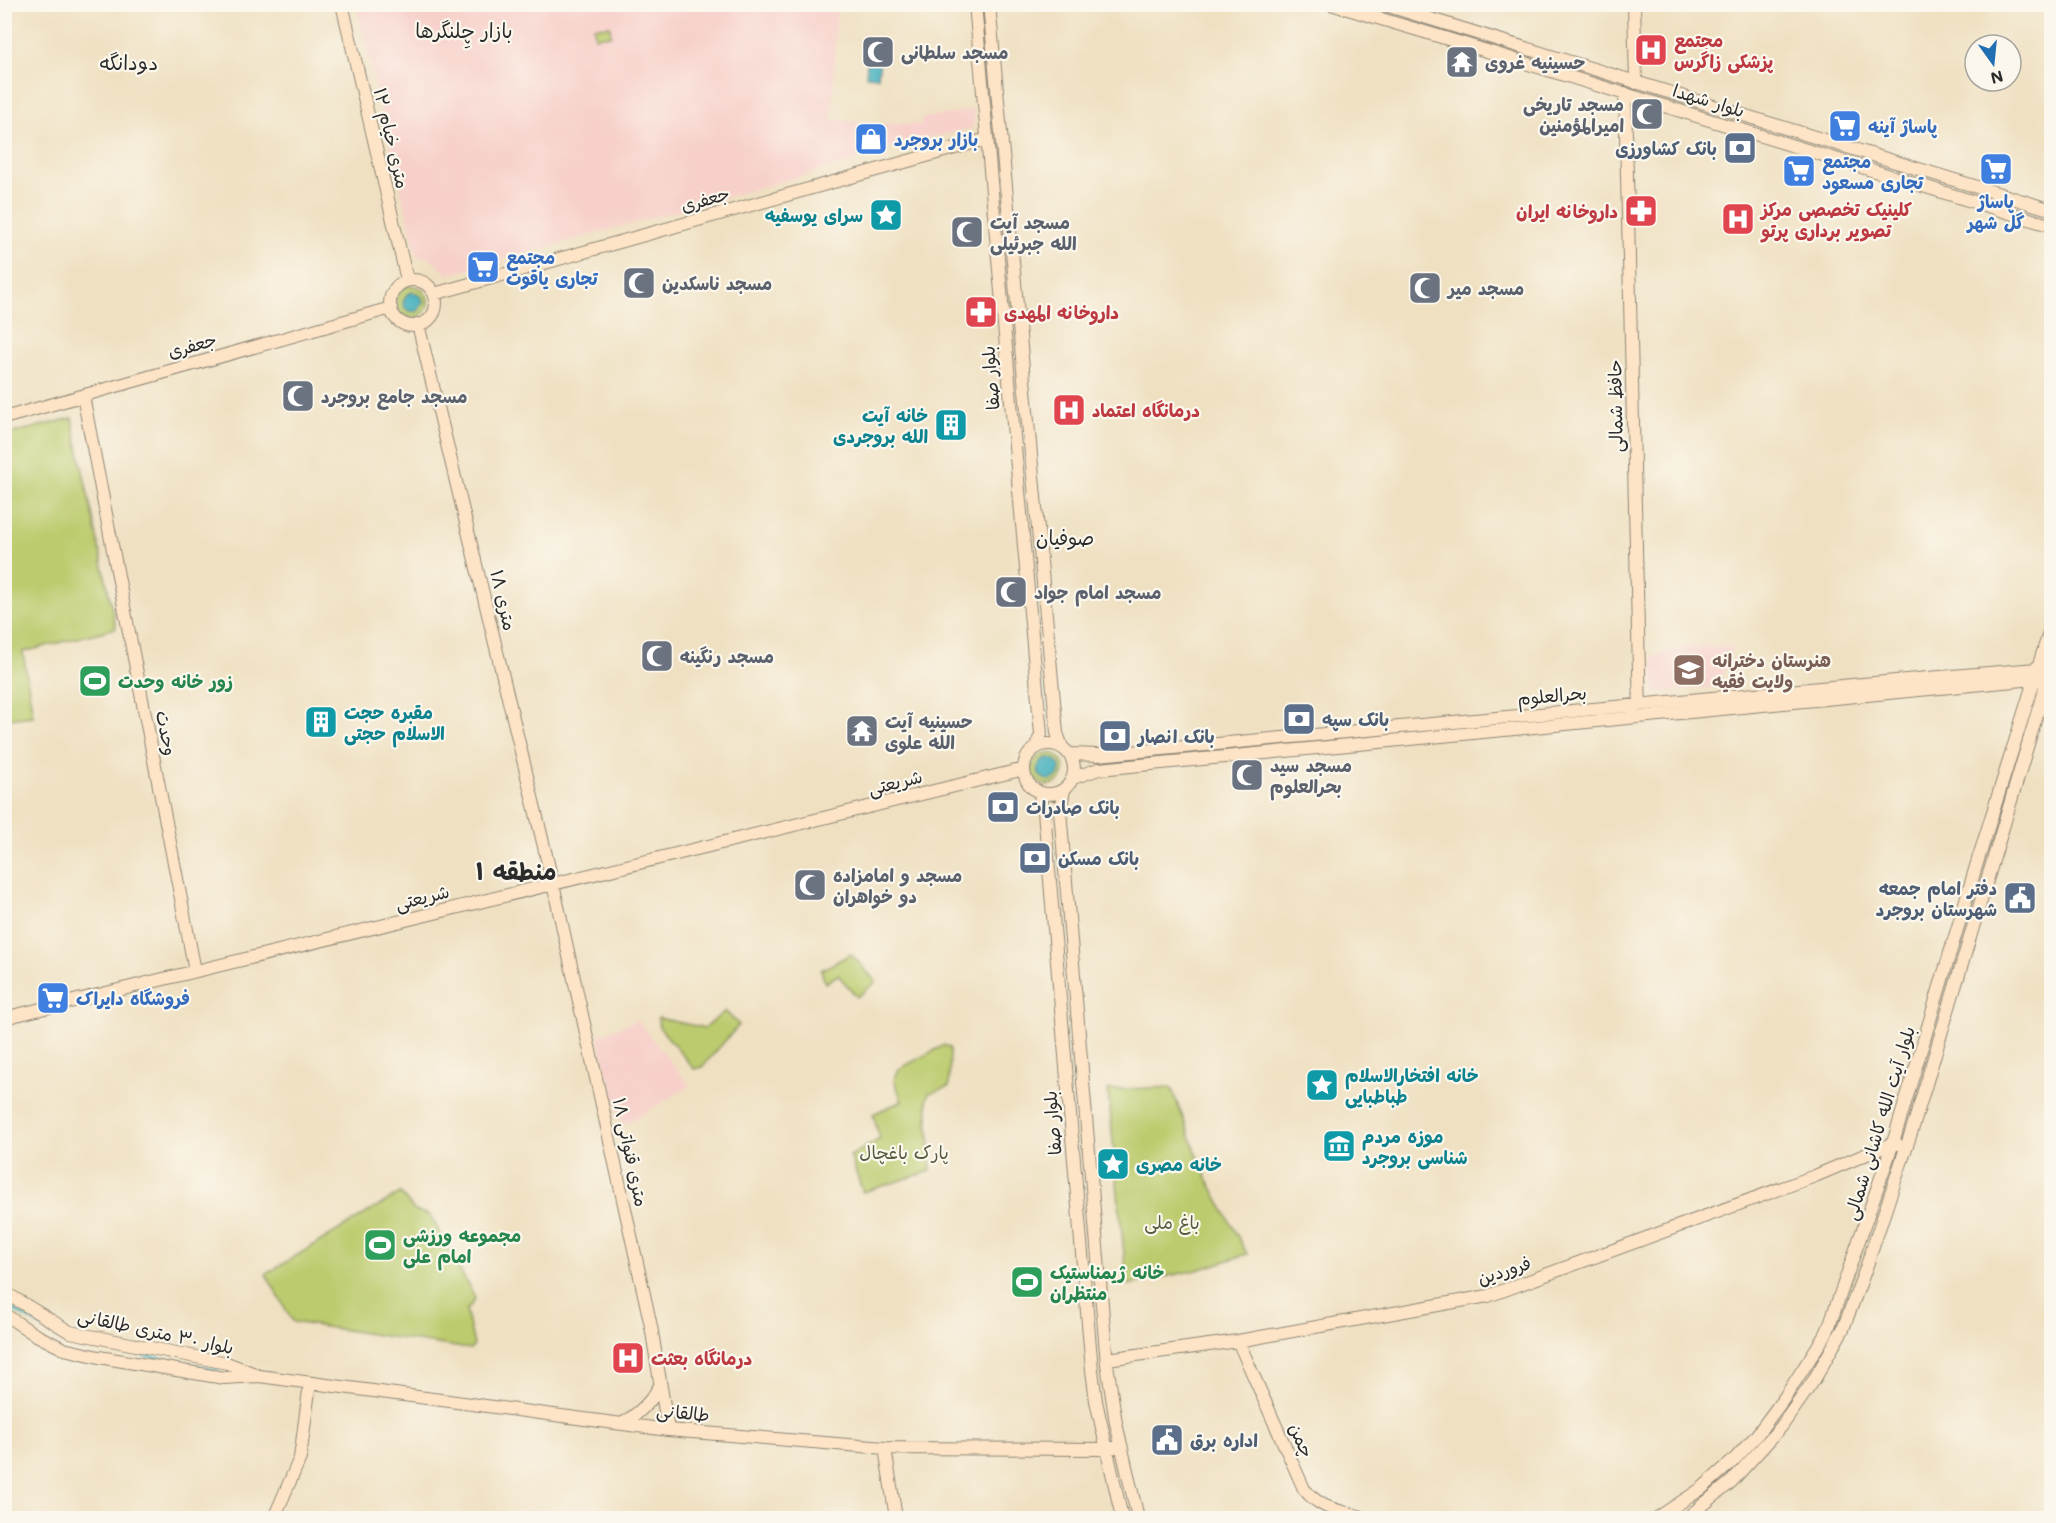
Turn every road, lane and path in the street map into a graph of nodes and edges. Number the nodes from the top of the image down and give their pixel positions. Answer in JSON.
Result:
{"nodes":[{"id":1,"x":342,"y":4,"type":"edge"},
{"id":2,"x":975,"y":4,"type":"edge"},
{"id":3,"x":989,"y":4,"type":"edge"},
{"id":4,"x":1331,"y":4,"type":"edge"},
{"id":5,"x":1340,"y":4,"type":"edge"},
{"id":6,"x":1382,"y":4,"type":"edge"},
{"id":7,"x":1634,"y":4,"type":"edge"},
{"id":8,"x":1354,"y":12,"type":"junction"},
{"id":9,"x":1636,"y":83,"type":"junction"},
{"id":10,"x":1625,"y":93,"type":"junction"},
{"id":11,"x":987,"y":139,"type":"junction"},
{"id":12,"x":2052,"y":210,"type":"edge"},
{"id":13,"x":2052,"y":226,"type":"edge"},
{"id":14,"x":407,"y":280,"type":"junction"},
{"id":15,"x":434,"y":294,"type":"junction"},
{"id":16,"x":391,"y":308,"type":"junction"},
{"id":17,"x":418,"y":324,"type":"junction"},
{"id":18,"x":1023,"y":374,"type":"junction"},
{"id":19,"x":1008,"y":376,"type":"junction"},
{"id":20,"x":83,"y":396,"type":"junction"},
{"id":21,"x":4,"y":418,"type":"edge"},
{"id":22,"x":2052,"y":623,"type":"edge"},
{"id":23,"x":2046,"y":674,"type":"edge"},
{"id":24,"x":1640,"y":711,"type":"junction"},
{"id":25,"x":1036,"y":747,"type":"junction"},
{"id":26,"x":1066,"y":751,"type":"junction"},
{"id":27,"x":1024,"y":769,"type":"junction"},
{"id":28,"x":1073,"y":778,"type":"junction"},
{"id":29,"x":1064,"y":790,"type":"junction"},
{"id":30,"x":1039,"y":792,"type":"junction"},
{"id":31,"x":553,"y":884,"type":"junction"},
{"id":32,"x":1954,"y":937,"type":"junction"},
{"id":33,"x":1967,"y":941,"type":"junction"},
{"id":34,"x":195,"y":971,"type":"junction"},
{"id":35,"x":1075,"y":988,"type":"junction"},
{"id":36,"x":1059,"y":989,"type":"junction"},
{"id":37,"x":4,"y":1018,"type":"edge"},
{"id":38,"x":1080,"y":1045,"type":"junction"},
{"id":39,"x":1063,"y":1047,"type":"junction"},
{"id":40,"x":1893,"y":1143,"type":"junction"},
{"id":41,"x":1907,"y":1145,"type":"junction"},
{"id":42,"x":1094,"y":1213,"type":"junction"},
{"id":43,"x":1078,"y":1215,"type":"junction"},
{"id":44,"x":4,"y":1292,"type":"edge"},
{"id":45,"x":4,"y":1314,"type":"edge"},
{"id":46,"x":1238,"y":1341,"type":"junction"},
{"id":47,"x":1107,"y":1359,"type":"junction"},
{"id":48,"x":259,"y":1376,"type":"junction"},
{"id":49,"x":310,"y":1383,"type":"junction"},
{"id":50,"x":660,"y":1385,"type":"junction"},
{"id":51,"x":622,"y":1424,"type":"junction"},
{"id":52,"x":668,"y":1430,"type":"junction"},
{"id":53,"x":1121,"y":1446,"type":"junction"},
{"id":54,"x":885,"y":1448,"type":"junction"},
{"id":55,"x":1107,"y":1449,"type":"junction"},
{"id":56,"x":274,"y":1518,"type":"edge"},
{"id":57,"x":896,"y":1518,"type":"edge"},
{"id":58,"x":1122,"y":1518,"type":"edge"},
{"id":59,"x":1138,"y":1518,"type":"edge"},
{"id":60,"x":1366,"y":1518,"type":"edge"},
{"id":61,"x":1657,"y":1518,"type":"edge"},
{"id":62,"x":1687,"y":1518,"type":"edge"}],
"edges":[{"from":1,"to":14,"type":"main road","name":"۱۲ متری خیام"},
{"from":2,"to":11,"type":"main road","name":"بلوار صفا"},
{"from":3,"to":18,"type":"main road","name":"بلوار صفا"},
{"from":4,"to":8,"type":"main road"},
{"from":5,"to":8,"type":"main road"},
{"from":6,"to":9,"type":"main road","name":"بلوار شهدا"},
{"from":7,"to":9,"type":"main road"},
{"from":8,"to":10,"type":"main road","name":"بلوار شهدا"},
{"from":9,"to":10,"type":"main road"},
{"from":9,"to":12,"type":"main road","name":"بلوار شهدا"},
{"from":10,"to":13,"type":"main road","name":"بلوار شهدا"},
{"from":10,"to":24,"type":"main road","name":"حافظ شمالی"},
{"from":11,"to":15,"type":"main road","name":"جعفری"},
{"from":11,"to":19,"type":"main road","name":"بلوار صفا"},
{"from":14,"to":15,"type":"main road"},
{"from":14,"to":16,"type":"main road"},
{"from":15,"to":17,"type":"main road"},
{"from":16,"to":17,"type":"main road"},
{"from":16,"to":20,"type":"main road","name":"جعفری"},
{"from":17,"to":31,"type":"main road","name":"۱۸ متری"},
{"from":18,"to":19,"type":"main road"},
{"from":18,"to":26,"type":"main road","name":"بلوار صفا"},
{"from":19,"to":25,"type":"main road","name":"بلوار صفا"},
{"from":20,"to":21,"type":"main road","name":"جعفری"},
{"from":20,"to":34,"type":"main road","name":"وحدت"},
{"from":22,"to":23,"type":"main road"},
{"from":23,"to":24,"type":"main road","name":"بحرالعلوم"},
{"from":23,"to":32,"type":"main road","name":"بلوار آیت الله کاشانی شمالی"},
{"from":23,"to":33,"type":"main road","name":"بلوار آیت الله کاشانی شمالی"},
{"from":24,"to":26,"type":"main road","name":"بحرالعلوم"},
{"from":24,"to":28,"type":"main road","name":"بحرالعلوم"},
{"from":25,"to":26,"type":"main road"},
{"from":25,"to":27,"type":"main road"},
{"from":26,"to":28,"type":"main road"},
{"from":27,"to":30,"type":"main road"},
{"from":27,"to":31,"type":"main road","name":"شریعتی"},
{"from":28,"to":29,"type":"main road"},
{"from":29,"to":30,"type":"main road"},
{"from":29,"to":35,"type":"main road","name":"بلوار صفا"},
{"from":30,"to":36,"type":"main road","name":"بلوار صفا"},
{"from":31,"to":34,"type":"main road","name":"شریعتی"},
{"from":31,"to":50,"type":"main road","name":"۱۸ متری قنواتی"},
{"from":32,"to":33,"type":"main road"},
{"from":32,"to":40,"type":"main road","name":"بلوار آیت الله کاشانی شمالی"},
{"from":33,"to":41,"type":"main road","name":"بلوار آیت الله کاشانی شمالی"},
{"from":34,"to":37,"type":"main road","name":"شریعتی"},
{"from":35,"to":36,"type":"main road"},
{"from":35,"to":38,"type":"main road","name":"بلوار صفا"},
{"from":36,"to":39,"type":"main road","name":"بلوار صفا"},
{"from":38,"to":39,"type":"main road"},
{"from":38,"to":42,"type":"main road","name":"بلوار صفا"},
{"from":39,"to":43,"type":"main road","name":"بلوار صفا"},
{"from":40,"to":41,"type":"main road"},
{"from":40,"to":46,"type":"main road","name":"فروردین"},
{"from":40,"to":61,"type":"main road","name":"بلوار آیت الله کاشانی شمالی"},
{"from":41,"to":62,"type":"main road","name":"بلوار آیت الله کاشانی شمالی"},
{"from":42,"to":43,"type":"main road"},
{"from":42,"to":47,"type":"main road","name":"بلوار صفا"},
{"from":43,"to":55,"type":"main road","name":"بلوار صفا"},
{"from":44,"to":48,"type":"main road","name":"بلوار ۳۰ متری طالقانی"},
{"from":45,"to":48,"type":"main road","name":"بلوار ۳۰ متری طالقانی"},
{"from":46,"to":47,"type":"main road","name":"فروردین"},
{"from":46,"to":60,"type":"main road","name":"چمن"},
{"from":47,"to":53,"type":"main road","name":"بلوار صفا"},
{"from":48,"to":49,"type":"main road","name":"طالقانی"},
{"from":49,"to":51,"type":"main road","name":"طالقانی"},
{"from":49,"to":56,"type":"main road"},
{"from":50,"to":51,"type":"main road"},
{"from":50,"to":52,"type":"main road","name":"۱۸ متری قنواتی"},
{"from":51,"to":52,"type":"main road","name":"طالقانی"},
{"from":52,"to":54,"type":"main road","name":"طالقانی"},
{"from":53,"to":55,"type":"main road","name":"طالقانی"},
{"from":53,"to":59,"type":"main road","name":"بلوار صفا"},
{"from":54,"to":55,"type":"main road","name":"طالقانی"},
{"from":54,"to":57,"type":"main road"},
{"from":55,"to":58,"type":"main road","name":"بلوار صفا"}]}
